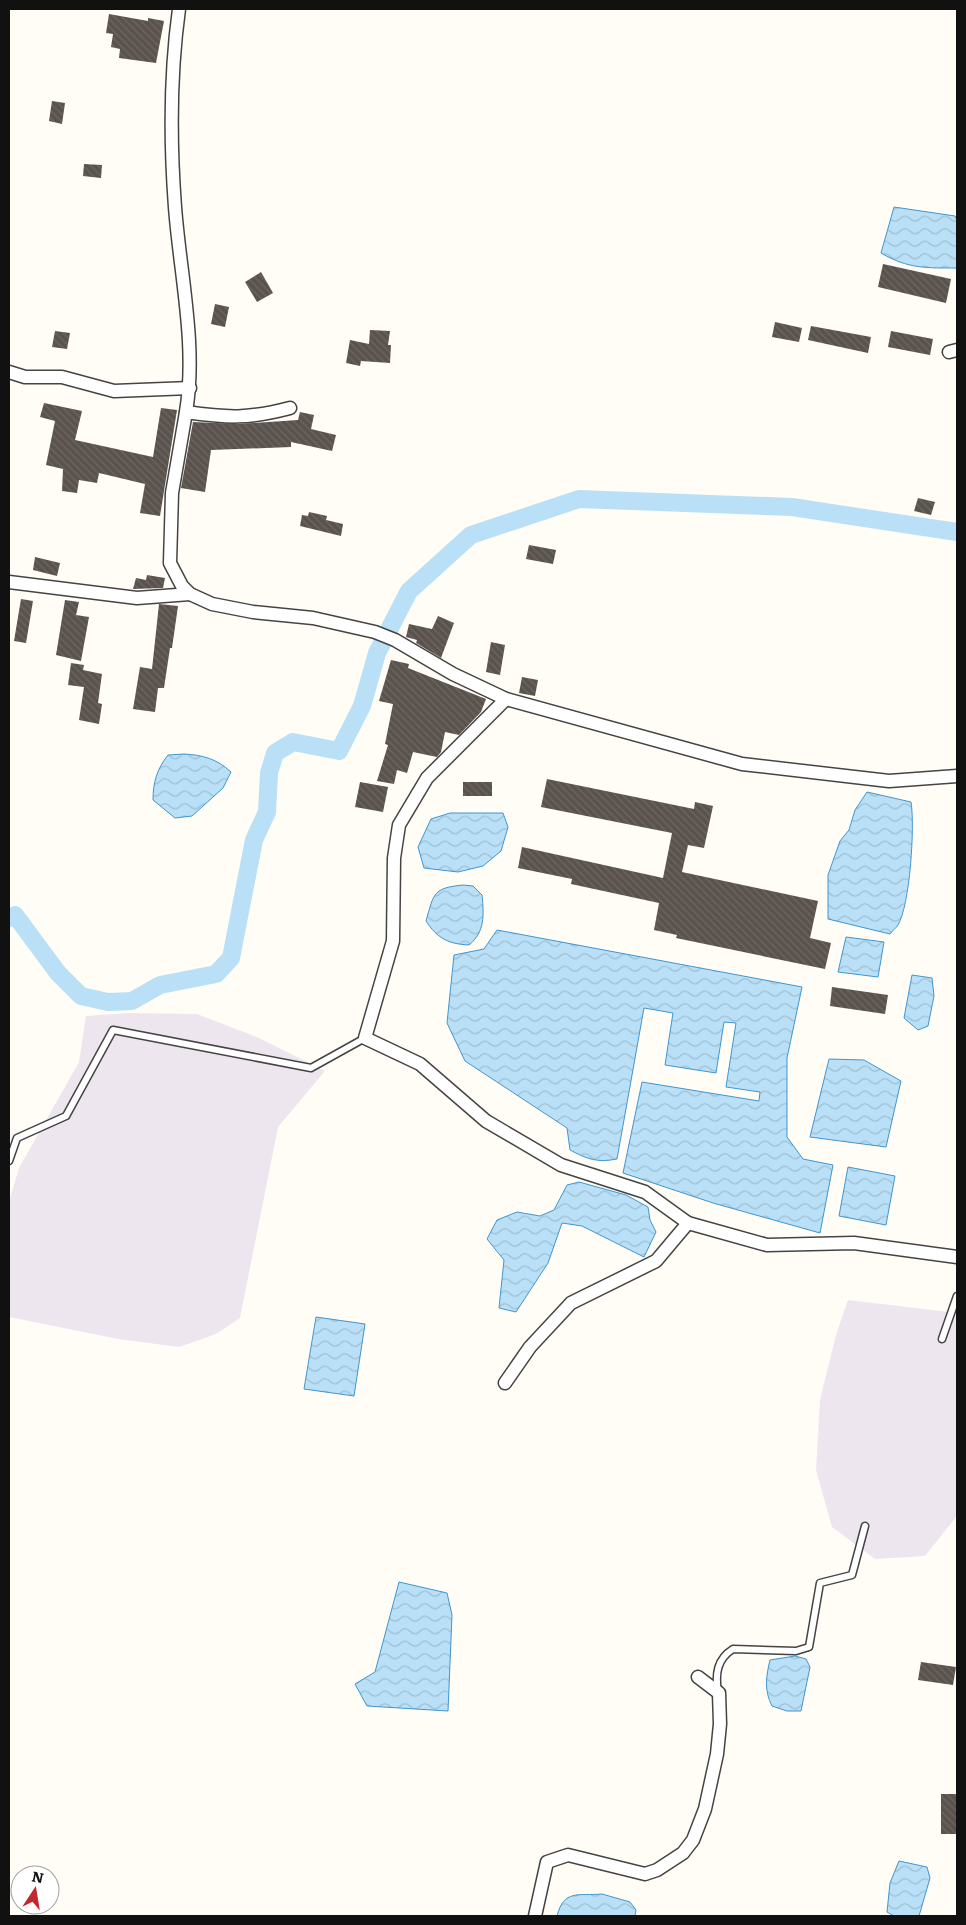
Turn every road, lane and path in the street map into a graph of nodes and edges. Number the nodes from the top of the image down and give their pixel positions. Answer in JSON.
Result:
{"nodes":[{"id":1,"x":179,"y":9,"type":"edge"},
{"id":2,"x":9,"y":372,"type":"edge"},
{"id":3,"x":190,"y":388,"type":"junction"},
{"id":4,"x":290,"y":408,"type":"dead end"},
{"id":5,"x":186,"y":412,"type":"junction"},
{"id":6,"x":9,"y":582,"type":"edge"},
{"id":7,"x":190,"y":594,"type":"junction"},
{"id":8,"x":506,"y":699,"type":"junction"},
{"id":9,"x":957,"y":776,"type":"edge"},
{"id":10,"x":365,"y":1038,"type":"junction"},
{"id":11,"x":9,"y":1161,"type":"edge"},
{"id":12,"x":688,"y":1223,"type":"junction"},
{"id":13,"x":957,"y":1257,"type":"edge"},
{"id":14,"x":957,"y":1296,"type":"edge"},
{"id":15,"x":942,"y":1339,"type":"dead end"},
{"id":16,"x":505,"y":1383,"type":"dead end"},
{"id":17,"x":865,"y":1526,"type":"dead end"},
{"id":18,"x":698,"y":1677,"type":"dead end"},
{"id":19,"x":719,"y":1693,"type":"junction"},
{"id":20,"x":535,"y":1916,"type":"edge"}],
"edges":[{"from":1,"to":3,"type":"street"},
{"from":2,"to":3,"type":"street"},
{"from":3,"to":5,"type":"street"},
{"from":4,"to":5,"type":"street"},
{"from":5,"to":7,"type":"street"},
{"from":6,"to":7,"type":"street"},
{"from":7,"to":8,"type":"street"},
{"from":8,"to":9,"type":"street"},
{"from":8,"to":10,"type":"street"},
{"from":10,"to":11,"type":"lane"},
{"from":10,"to":12,"type":"street"},
{"from":12,"to":13,"type":"street"},
{"from":12,"to":16,"type":"street"},
{"from":14,"to":15,"type":"lane"},
{"from":17,"to":19,"type":"lane"},
{"from":18,"to":19,"type":"street"},
{"from":19,"to":20,"type":"street"}]}
